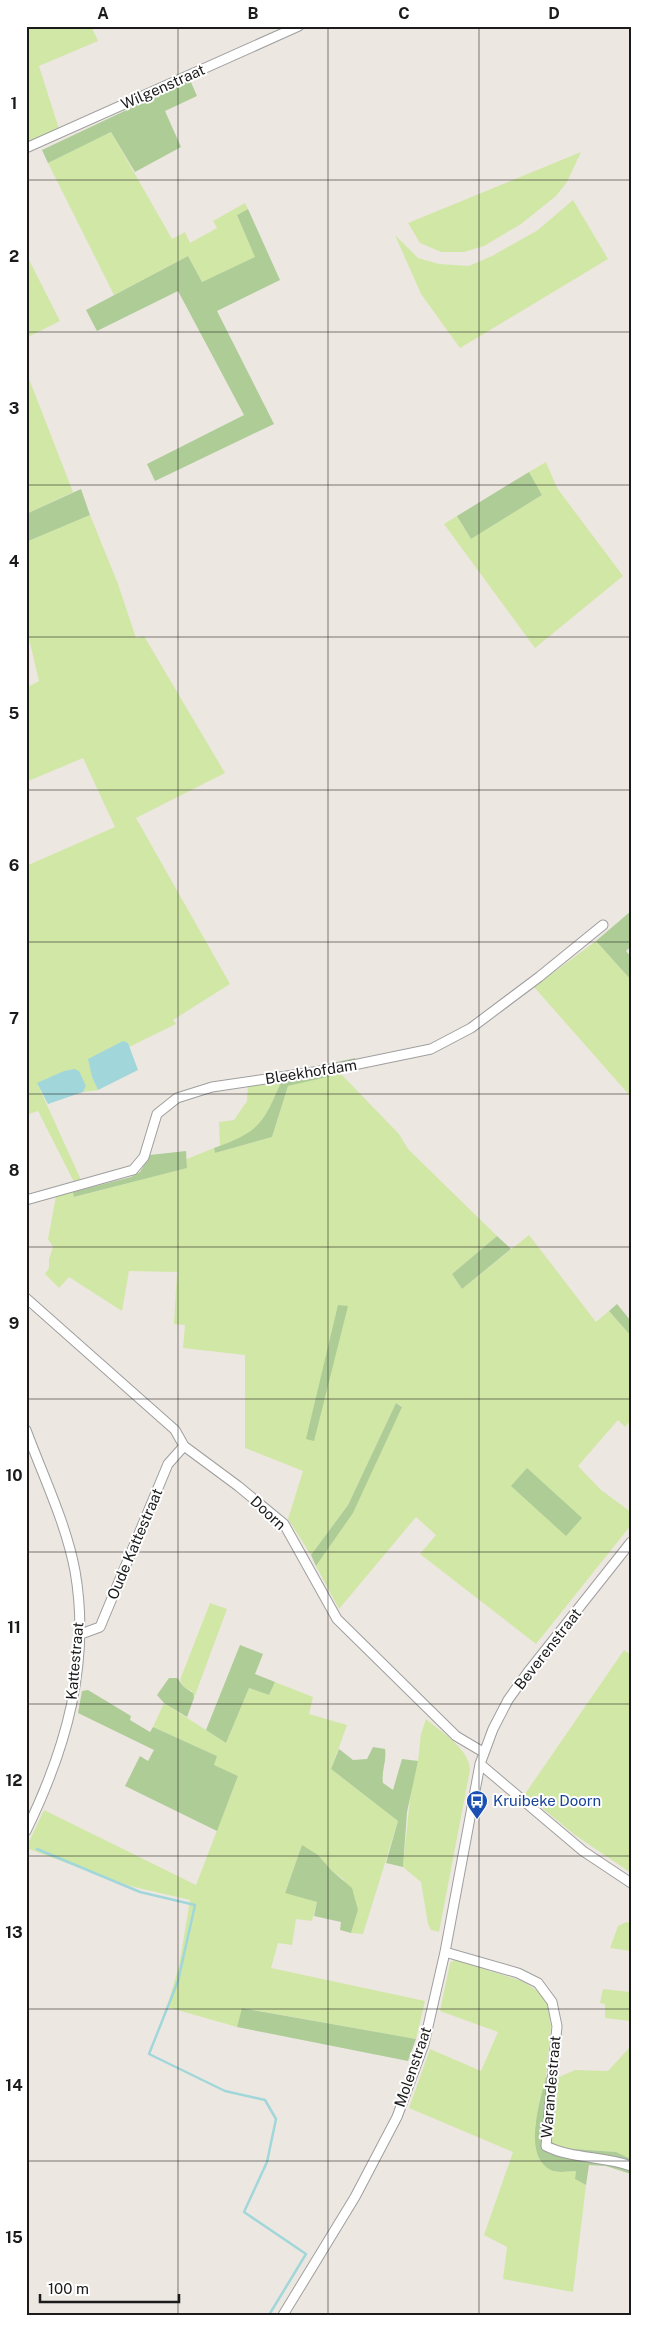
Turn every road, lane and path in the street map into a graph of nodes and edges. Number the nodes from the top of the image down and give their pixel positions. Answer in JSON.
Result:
{"nodes":[{"id":1,"x":299,"y":26,"type":"edge"},
{"id":2,"x":26,"y":148,"type":"edge"},
{"id":3,"x":604,"y":925,"type":"dead end"},
{"id":4,"x":26,"y":1200,"type":"edge"},
{"id":5,"x":26,"y":1298,"type":"edge"},
{"id":6,"x":26,"y":1430,"type":"edge"},
{"id":7,"x":184,"y":1446,"type":"junction"},
{"id":8,"x":631,"y":1542,"type":"edge"},
{"id":9,"x":81,"y":1634,"type":"junction"},
{"id":10,"x":483,"y":1752,"type":"junction"},
{"id":11,"x":480,"y":1764,"type":"junction"},
{"id":12,"x":26,"y":1831,"type":"edge"},
{"id":13,"x":631,"y":1883,"type":"edge"},
{"id":14,"x":445,"y":1952,"type":"junction"},
{"id":15,"x":631,"y":2166,"type":"edge"},
{"id":16,"x":283,"y":2315,"type":"edge"}],
"edges":[{"from":1,"to":2,"type":"street","name":"Wilgenstraat"},
{"from":3,"to":4,"type":"street","name":"Bleekhofdam"},
{"from":5,"to":7,"type":"street","name":"Doorn"},
{"from":6,"to":9,"type":"street","name":"Kattestraat"},
{"from":7,"to":9,"type":"street","name":"Oude Kattestraat"},
{"from":7,"to":10,"type":"street","name":"Doorn"},
{"from":8,"to":10,"type":"street","name":"Beverenstraat"},
{"from":9,"to":12,"type":"street","name":"Kattestraat"},
{"from":10,"to":11,"type":"street","name":"Beverenstraat"},
{"from":11,"to":13,"type":"street"},
{"from":11,"to":14,"type":"street","name":"Molenstraat"},
{"from":14,"to":15,"type":"street","name":"Warandestraat"},
{"from":14,"to":16,"type":"street","name":"Molenstraat"}]}
